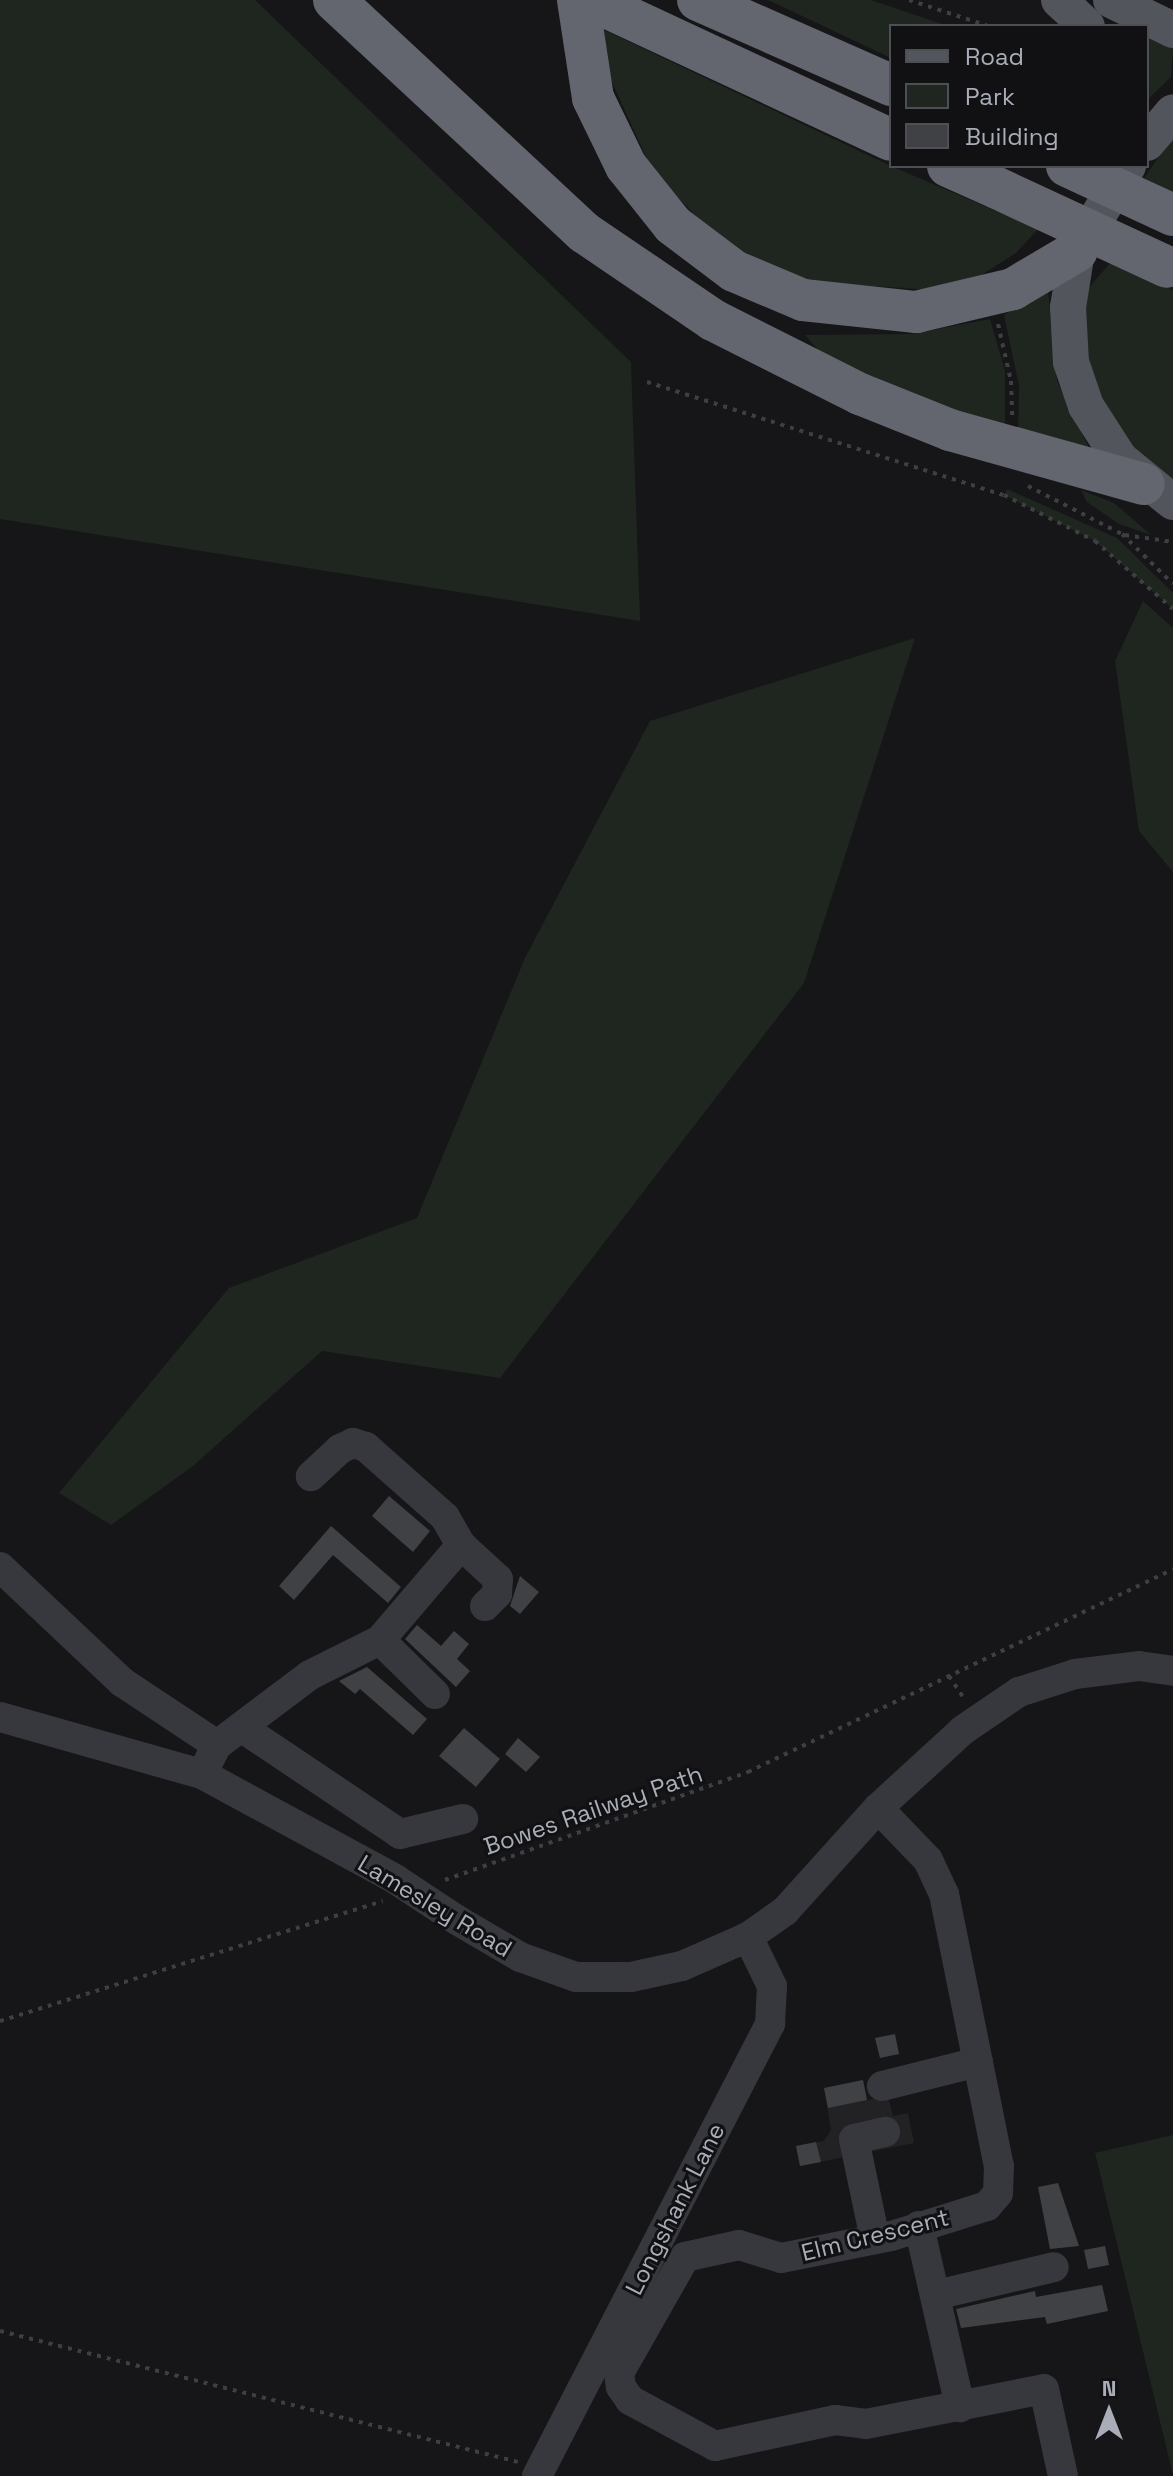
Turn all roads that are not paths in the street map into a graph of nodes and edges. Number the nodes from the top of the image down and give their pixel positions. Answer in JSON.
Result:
{"nodes":[{"id":1,"x":334,"y":0,"type":"edge"},
{"id":2,"x":578,"y":0,"type":"edge"},
{"id":3,"x":591,"y":0,"type":"edge"},
{"id":4,"x":698,"y":0,"type":"edge"},
{"id":5,"x":1059,"y":0,"type":"edge"},
{"id":6,"x":1111,"y":0,"type":"edge"},
{"id":7,"x":1085,"y":24,"type":"edge"},
{"id":8,"x":1173,"y":30,"type":"edge"},
{"id":9,"x":889,"y":84,"type":"edge"},
{"id":10,"x":1173,"y":112,"type":"edge"},
{"id":11,"x":889,"y":139,"type":"edge"},
{"id":12,"x":1149,"y":141,"type":"edge"},
{"id":13,"x":952,"y":168,"type":"edge"},
{"id":14,"x":1071,"y":168,"type":"edge"},
{"id":15,"x":1122,"y":170,"type":"edge"},
{"id":16,"x":1173,"y":215,"type":"edge"},
{"id":17,"x":1077,"y":251,"type":"junction"},
{"id":18,"x":1170,"y":268,"type":"edge"},
{"id":19,"x":1163,"y":501,"type":"edge"},
{"id":20,"x":311,"y":1476,"type":"dead end"},
{"id":21,"x":461,"y":1545,"type":"junction"},
{"id":22,"x":0,"y":1567,"type":"edge"},
{"id":23,"x":485,"y":1606,"type":"dead end"},
{"id":24,"x":380,"y":1640,"type":"junction"},
{"id":25,"x":1173,"y":1671,"type":"edge"},
{"id":26,"x":435,"y":1694,"type":"dead end"},
{"id":27,"x":0,"y":1717,"type":"edge"},
{"id":28,"x":229,"y":1736,"type":"junction"},
{"id":29,"x":202,"y":1774,"type":"junction"},
{"id":30,"x":878,"y":1808,"type":"junction"},
{"id":31,"x":463,"y":1819,"type":"dead end"},
{"id":32,"x":748,"y":1937,"type":"junction"},
{"id":33,"x":978,"y":2062,"type":"junction"},
{"id":34,"x":882,"y":2086,"type":"dead end"},
{"id":35,"x":885,"y":2132,"type":"dead end"},
{"id":36,"x":919,"y":2226,"type":"junction"},
{"id":37,"x":875,"y":2239,"type":"junction"},
{"id":38,"x":1054,"y":2267,"type":"dead end"},
{"id":39,"x":936,"y":2295,"type":"junction"},
{"id":40,"x":960,"y":2407,"type":"junction"},
{"id":41,"x":539,"y":2472,"type":"edge"},
{"id":42,"x":1063,"y":2476,"type":"edge"}],
"edges":[{"from":1,"to":19,"type":"highway"},
{"from":2,"to":17,"type":"highway"},
{"from":3,"to":11,"type":"highway"},
{"from":4,"to":9,"type":"highway"},
{"from":5,"to":7,"type":"main road"},
{"from":6,"to":8,"type":"main road"},
{"from":10,"to":12,"type":"main road"},
{"from":13,"to":18,"type":"highway","bridge":true},
{"from":14,"to":16,"type":"highway","bridge":true},
{"from":15,"to":17,"type":"main road"},
{"from":17,"to":19,"type":"main road"},
{"from":20,"to":21,"type":"street"},
{"from":21,"to":23,"type":"street"},
{"from":21,"to":24,"type":"street"},
{"from":22,"to":28,"type":"street"},
{"from":24,"to":26,"type":"street"},
{"from":24,"to":28,"type":"street"},
{"from":25,"to":30,"type":"street","name":"Lamesley Road"},
{"from":27,"to":29,"type":"street","name":"Lamesley Road"},
{"from":28,"to":29,"type":"street"},
{"from":28,"to":31,"type":"street"},
{"from":29,"to":32,"type":"street","name":"Lamesley Road","bridge":true},
{"from":30,"to":32,"type":"street","name":"Lamesley Road"},
{"from":30,"to":33,"type":"street","name":"Elm Crescent"},
{"from":32,"to":41,"type":"street","name":"Longshank Lane"},
{"from":33,"to":34,"type":"street"},
{"from":33,"to":36,"type":"street","name":"Elm Crescent"},
{"from":35,"to":37,"type":"street"},
{"from":36,"to":37,"type":"street","name":"Elm Crescent"},
{"from":36,"to":39,"type":"street"},
{"from":37,"to":40,"type":"street","name":"Elm Crescent"},
{"from":38,"to":39,"type":"street"},
{"from":39,"to":40,"type":"street"},
{"from":40,"to":42,"type":"street","name":"Elm Crescent"}]}
